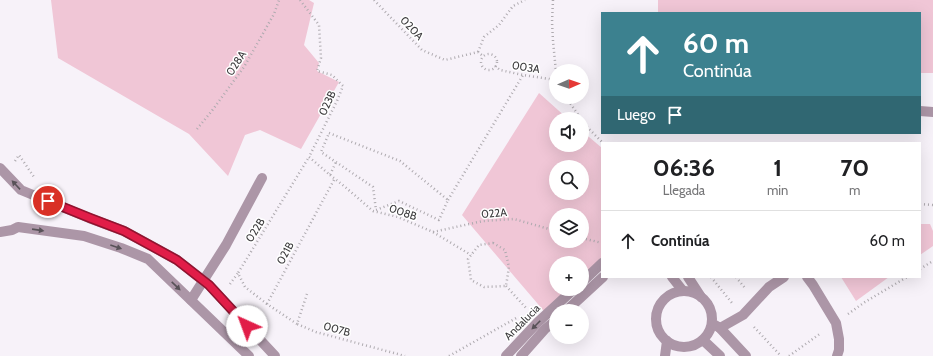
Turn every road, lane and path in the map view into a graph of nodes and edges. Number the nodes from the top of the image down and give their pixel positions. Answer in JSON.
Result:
{"nodes":[{"id":1,"x":279,"y":0,"type":"edge"},
{"id":2,"x":300,"y":0,"type":"edge"},
{"id":3,"x":374,"y":0,"type":"edge"},
{"id":4,"x":525,"y":0,"type":"edge"},
{"id":5,"x":553,"y":0,"type":"edge"},
{"id":6,"x":478,"y":52,"type":"junction"},
{"id":7,"x":483,"y":56,"type":"junction"},
{"id":8,"x":555,"y":64,"type":"edge"},
{"id":9,"x":495,"y":66,"type":"junction"},
{"id":10,"x":523,"y":75,"type":"junction"},
{"id":11,"x":549,"y":79,"type":"edge"},
{"id":12,"x":921,"y":111,"type":"edge"},
{"id":13,"x":933,"y":112,"type":"edge"},
{"id":14,"x":197,"y":129,"type":"dead end"},
{"id":15,"x":589,"y":129,"type":"edge"},
{"id":16,"x":602,"y":142,"type":"edge"},
{"id":17,"x":309,"y":157,"type":"junction"},
{"id":18,"x":336,"y":162,"type":"junction"},
{"id":19,"x":0,"y":168,"type":"edge"},
{"id":20,"x":330,"y":175,"type":"junction"},
{"id":21,"x":262,"y":178,"type":"dead end"},
{"id":22,"x":335,"y":178,"type":"junction"},
{"id":23,"x":448,"y":200,"type":"junction"},
{"id":24,"x":921,"y":204,"type":"edge"},
{"id":25,"x":933,"y":205,"type":"edge"},
{"id":26,"x":549,"y":229,"type":"edge"},
{"id":27,"x":0,"y":232,"type":"edge"},
{"id":28,"x":433,"y":232,"type":"junction"},
{"id":29,"x":589,"y":240,"type":"edge"},
{"id":30,"x":601,"y":243,"type":"edge"},
{"id":31,"x":471,"y":255,"type":"junction"},
{"id":32,"x":933,"y":262,"type":"edge"},
{"id":33,"x":601,"y":264,"type":"edge"},
{"id":34,"x":921,"y":268,"type":"edge"},
{"id":35,"x":589,"y":275,"type":"edge"},
{"id":36,"x":602,"y":278,"type":"edge"},
{"id":37,"x":673,"y":278,"type":"edge"},
{"id":38,"x":689,"y":278,"type":"edge"},
{"id":39,"x":712,"y":278,"type":"edge"},
{"id":40,"x":782,"y":278,"type":"edge"},
{"id":41,"x":808,"y":278,"type":"edge"},
{"id":42,"x":204,"y":281,"type":"junction"},
{"id":43,"x":506,"y":286,"type":"junction"},
{"id":44,"x":683,"y":291,"type":"junction"},
{"id":45,"x":307,"y":294,"type":"dead end"},
{"id":46,"x":566,"y":296,"type":"edge"},
{"id":47,"x":701,"y":297,"type":"junction"},
{"id":48,"x":191,"y":300,"type":"junction"},
{"id":49,"x":267,"y":304,"type":"junction"},
{"id":50,"x":574,"y":304,"type":"edge"},
{"id":51,"x":743,"y":315,"type":"junction"},
{"id":52,"x":296,"y":324,"type":"junction"},
{"id":53,"x":549,"y":326,"type":"edge"},
{"id":54,"x":716,"y":326,"type":"junction"},
{"id":55,"x":703,"y":340,"type":"junction"},
{"id":56,"x":667,"y":341,"type":"junction"},
{"id":57,"x":250,"y":356,"type":"edge"},
{"id":58,"x":275,"y":356,"type":"edge"},
{"id":59,"x":405,"y":356,"type":"edge"},
{"id":60,"x":449,"y":356,"type":"edge"},
{"id":61,"x":506,"y":356,"type":"edge"},
{"id":62,"x":521,"y":356,"type":"edge"},
{"id":63,"x":665,"y":356,"type":"edge"},
{"id":64,"x":720,"y":356,"type":"edge"},
{"id":65,"x":746,"y":356,"type":"edge"},
{"id":66,"x":837,"y":356,"type":"edge"}],
"edges":[{"from":1,"to":14,"type":"path","name":"028A"},
{"from":2,"to":17,"type":"path","name":"023B"},
{"from":3,"to":6,"type":"path","name":"020A"},
{"from":4,"to":6,"type":"path"},
{"from":5,"to":8,"type":"path"},
{"from":6,"to":7,"type":"path"},
{"from":7,"to":9,"type":"path"},
{"from":7,"to":9,"type":"path"},
{"from":9,"to":10,"type":"path","name":"003A"},
{"from":10,"to":11,"type":"path","name":"003A"},
{"from":10,"to":23,"type":"path"},
{"from":12,"to":13,"type":"lane"},
{"from":15,"to":16,"type":"path"},
{"from":17,"to":20,"type":"path"},
{"from":17,"to":49,"type":"path","name":"022B"},
{"from":18,"to":20,"type":"path"},
{"from":18,"to":23,"type":"path"},
{"from":18,"to":23,"type":"path"},
{"from":42,"to":19,"type":"lane","one_way":true},
{"from":20,"to":22,"type":"path"},
{"from":21,"to":42,"type":"lane"},
{"from":22,"to":28,"type":"path","name":"008B"},
{"from":22,"to":49,"type":"path","name":"021B"},
{"from":24,"to":25,"type":"path"},
{"from":26,"to":28,"type":"path","name":"022A"},
{"from":27,"to":48,"type":"lane","one_way":true},
{"from":28,"to":31,"type":"path","name":"008B"},
{"from":29,"to":30,"type":"path"},
{"from":31,"to":43,"type":"path"},
{"from":31,"to":43,"type":"path"},
{"from":32,"to":34,"type":"path"},
{"from":33,"to":35,"type":"lane"},
{"from":36,"to":50,"type":"lane"},
{"from":37,"to":44,"type":"lane"},
{"from":38,"to":47,"type":"lane"},
{"from":39,"to":51,"type":"path"},
{"from":40,"to":51,"type":"lane"},
{"from":41,"to":66,"type":"lane"},
{"from":42,"to":48,"type":"lane"},
{"from":42,"to":58,"type":"lane"},
{"from":43,"to":60,"type":"path"},
{"from":44,"to":47,"type":"lane"},
{"from":44,"to":56,"type":"lane"},
{"from":45,"to":52,"type":"path"},
{"from":46,"to":61,"type":"lane","name":"Andalucia","one_way":true},
{"from":47,"to":54,"type":"lane"},
{"from":48,"to":57,"type":"lane"},
{"from":49,"to":52,"type":"path"},
{"from":51,"to":54,"type":"lane"},
{"from":52,"to":59,"type":"path","name":"007B"},
{"from":53,"to":62,"type":"lane","name":"Andalucia"},
{"from":54,"to":55,"type":"lane"},
{"from":54,"to":65,"type":"lane"},
{"from":55,"to":56,"type":"lane"},
{"from":55,"to":64,"type":"lane"},
{"from":56,"to":63,"type":"lane"}]}
